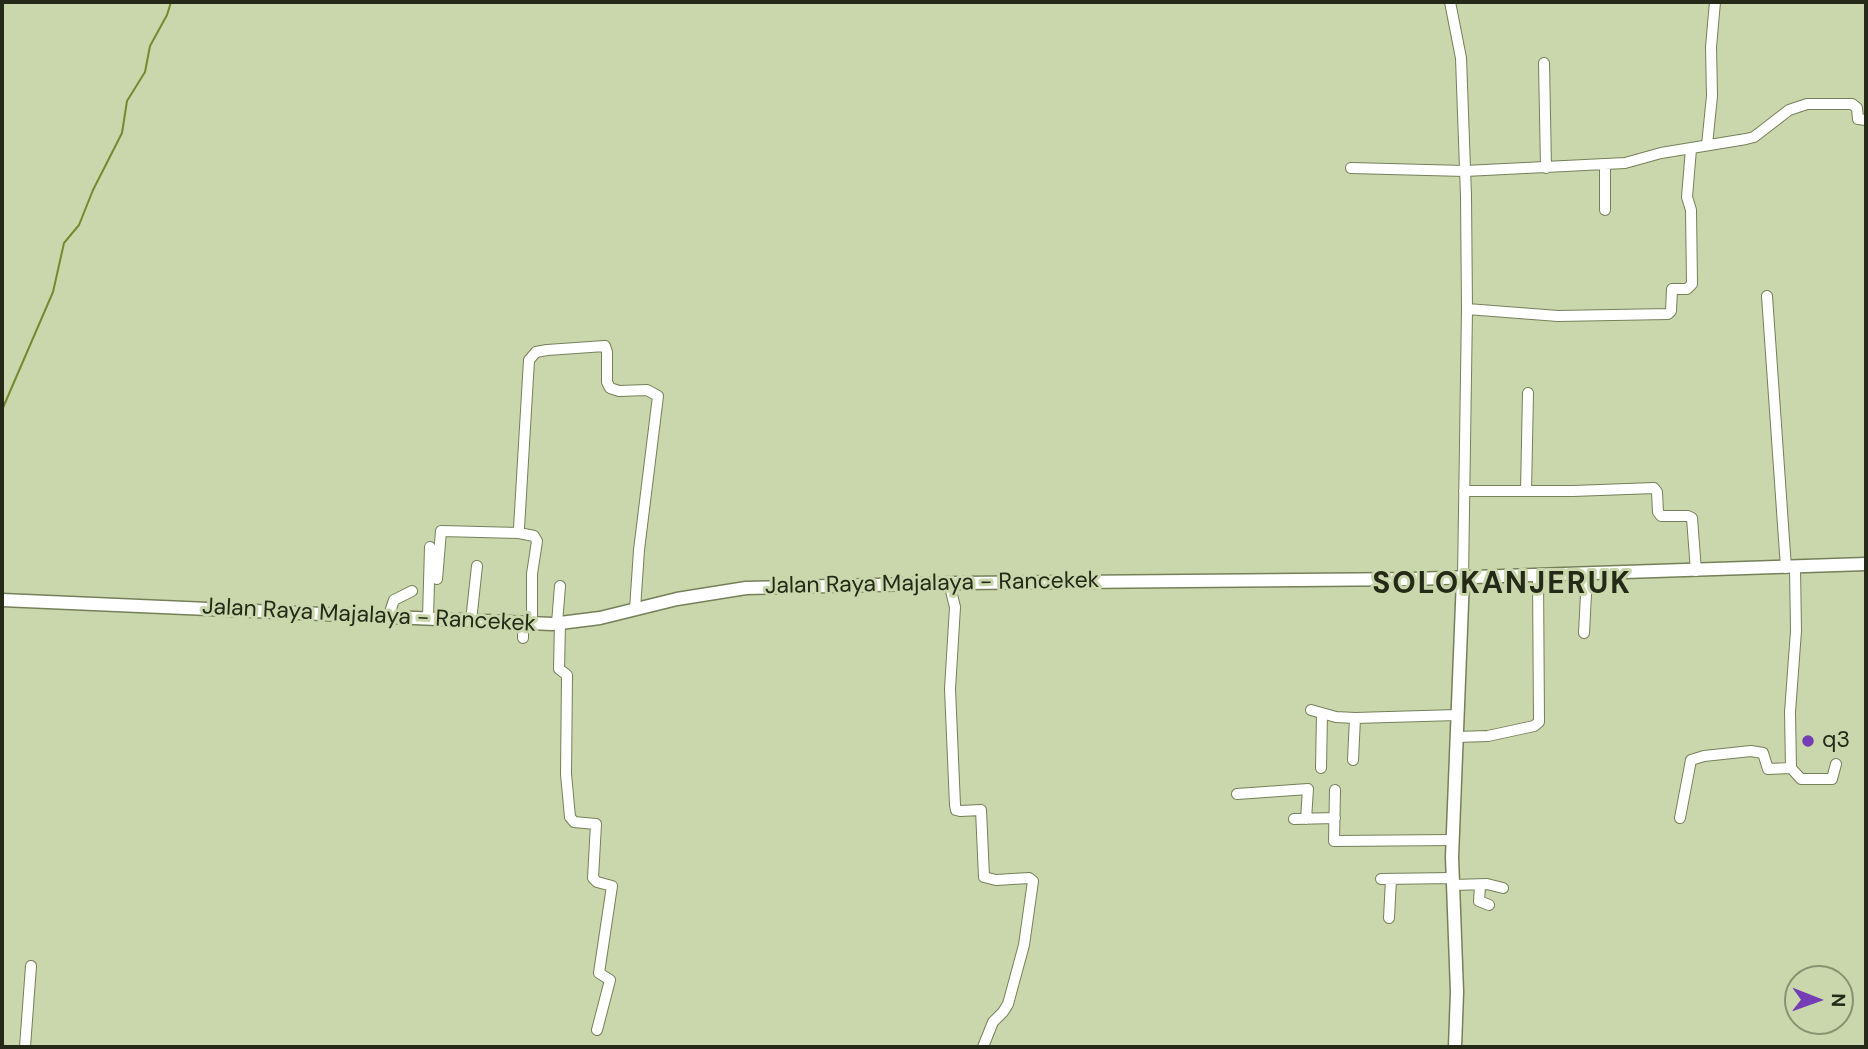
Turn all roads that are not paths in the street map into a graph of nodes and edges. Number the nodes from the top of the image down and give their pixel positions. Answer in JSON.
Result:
{"nodes":[{"id":1,"x":1450,"y":2,"type":"edge"},
{"id":2,"x":1715,"y":2,"type":"edge"},
{"id":3,"x":1544,"y":63,"type":"dead end"},
{"id":4,"x":1866,"y":120,"type":"edge"},
{"id":5,"x":1707,"y":145,"type":"junction"},
{"id":6,"x":1691,"y":149,"type":"junction"},
{"id":7,"x":1605,"y":165,"type":"junction"},
{"id":8,"x":1351,"y":168,"type":"dead end"},
{"id":9,"x":1546,"y":168,"type":"junction"},
{"id":10,"x":1465,"y":171,"type":"junction"},
{"id":11,"x":1605,"y":211,"type":"dead end"},
{"id":12,"x":1767,"y":296,"type":"dead end"},
{"id":13,"x":1467,"y":309,"type":"junction"},
{"id":14,"x":1528,"y":393,"type":"dead end"},
{"id":15,"x":1464,"y":491,"type":"junction"},
{"id":16,"x":1526,"y":491,"type":"junction"},
{"id":17,"x":519,"y":533,"type":"junction"},
{"id":18,"x":430,"y":547,"type":"dead end"},
{"id":19,"x":1866,"y":564,"type":"edge"},
{"id":20,"x":477,"y":566,"type":"dead end"},
{"id":21,"x":1790,"y":568,"type":"junction"},
{"id":22,"x":1696,"y":571,"type":"junction"},
{"id":23,"x":1587,"y":574,"type":"junction"},
{"id":24,"x":1538,"y":575,"type":"junction"},
{"id":25,"x":1463,"y":578,"type":"junction"},
{"id":26,"x":437,"y":579,"type":"dead end"},
{"id":27,"x":949,"y":583,"type":"junction"},
{"id":28,"x":560,"y":586,"type":"dead end"},
{"id":29,"x":412,"y":591,"type":"dead end"},
{"id":30,"x":2,"y":600,"type":"edge"},
{"id":31,"x":635,"y":609,"type":"junction"},
{"id":32,"x":389,"y":615,"type":"junction"},
{"id":33,"x":428,"y":618,"type":"junction"},
{"id":34,"x":471,"y":621,"type":"junction"},
{"id":35,"x":528,"y":623,"type":"junction"},
{"id":36,"x":559,"y":623,"type":"junction"},
{"id":37,"x":1584,"y":633,"type":"dead end"},
{"id":38,"x":523,"y":638,"type":"dead end"},
{"id":39,"x":1311,"y":710,"type":"dead end"},
{"id":40,"x":1322,"y":713,"type":"junction"},
{"id":41,"x":1457,"y":715,"type":"junction"},
{"id":42,"x":1355,"y":718,"type":"junction"},
{"id":43,"x":1456,"y":737,"type":"junction"},
{"id":44,"x":1353,"y":760,"type":"dead end"},
{"id":45,"x":1836,"y":764,"type":"dead end"},
{"id":46,"x":1321,"y":768,"type":"dead end"},
{"id":47,"x":1791,"y":768,"type":"junction"},
{"id":48,"x":1335,"y":790,"type":"dead end"},
{"id":49,"x":1237,"y":794,"type":"dead end"},
{"id":50,"x":1294,"y":818,"type":"dead end"},
{"id":51,"x":1335,"y":818,"type":"junction"},
{"id":52,"x":1680,"y":818,"type":"dead end"},
{"id":53,"x":1306,"y":819,"type":"junction"},
{"id":54,"x":1453,"y":840,"type":"junction"},
{"id":55,"x":1453,"y":882,"type":"junction"},
{"id":56,"x":1479,"y":886,"type":"junction"},
{"id":57,"x":1503,"y":888,"type":"dead end"},
{"id":58,"x":1489,"y":905,"type":"dead end"},
{"id":59,"x":1389,"y":918,"type":"dead end"},
{"id":60,"x":31,"y":966,"type":"dead end"},
{"id":61,"x":597,"y":1030,"type":"dead end"},
{"id":62,"x":25,"y":1047,"type":"edge"},
{"id":63,"x":983,"y":1047,"type":"edge"},
{"id":64,"x":1455,"y":1047,"type":"edge"}],
"edges":[{"from":1,"to":10,"type":"street"},
{"from":2,"to":5,"type":"street"},
{"from":3,"to":9,"type":"street"},
{"from":4,"to":5,"type":"street"},
{"from":5,"to":6,"type":"street"},
{"from":6,"to":7,"type":"street"},
{"from":6,"to":13,"type":"street"},
{"from":7,"to":9,"type":"street"},
{"from":7,"to":11,"type":"street"},
{"from":8,"to":10,"type":"street"},
{"from":9,"to":10,"type":"street"},
{"from":10,"to":13,"type":"street"},
{"from":12,"to":21,"type":"street"},
{"from":13,"to":15,"type":"street"},
{"from":14,"to":16,"type":"street"},
{"from":15,"to":16,"type":"street"},
{"from":15,"to":25,"type":"street"},
{"from":16,"to":22,"type":"street"},
{"from":17,"to":26,"type":"street"},
{"from":17,"to":31,"type":"street"},
{"from":17,"to":35,"type":"street"},
{"from":18,"to":33,"type":"street"},
{"from":19,"to":21,"type":"main road","name":"Jalan Raya Majalaya - Rancekek"},
{"from":20,"to":34,"type":"street"},
{"from":21,"to":22,"type":"main road","name":"Jalan Raya Majalaya - Rancekek"},
{"from":21,"to":47,"type":"street"},
{"from":22,"to":23,"type":"main road","name":"Jalan Raya Majalaya - Rancekek"},
{"from":23,"to":24,"type":"main road","name":"Jalan Raya Majalaya - Rancekek"},
{"from":23,"to":37,"type":"street"},
{"from":24,"to":25,"type":"main road","name":"Jalan Raya Majalaya - Rancekek"},
{"from":24,"to":43,"type":"street"},
{"from":25,"to":27,"type":"main road","name":"Jalan Raya Majalaya - Rancekek"},
{"from":25,"to":41,"type":"main road"},
{"from":27,"to":31,"type":"main road","name":"Jalan Raya Majalaya - Rancekek"},
{"from":27,"to":63,"type":"street"},
{"from":28,"to":36,"type":"street"},
{"from":29,"to":32,"type":"street"},
{"from":30,"to":32,"type":"main road","name":"Jalan Raya Majalaya - Rancekek"},
{"from":31,"to":36,"type":"main road","name":"Jalan Raya Majalaya - Rancekek"},
{"from":32,"to":33,"type":"main road","name":"Jalan Raya Majalaya - Rancekek"},
{"from":33,"to":34,"type":"main road","name":"Jalan Raya Majalaya - Rancekek"},
{"from":34,"to":35,"type":"main road","name":"Jalan Raya Majalaya - Rancekek"},
{"from":35,"to":36,"type":"main road","name":"Jalan Raya Majalaya - Rancekek"},
{"from":35,"to":38,"type":"street"},
{"from":36,"to":61,"type":"street"},
{"from":39,"to":40,"type":"street"},
{"from":40,"to":42,"type":"street"},
{"from":40,"to":46,"type":"street"},
{"from":41,"to":42,"type":"street"},
{"from":41,"to":43,"type":"main road"},
{"from":42,"to":44,"type":"street"},
{"from":43,"to":54,"type":"main road"},
{"from":45,"to":47,"type":"street"},
{"from":47,"to":52,"type":"street"},
{"from":48,"to":51,"type":"street"},
{"from":49,"to":53,"type":"street"},
{"from":50,"to":53,"type":"street"},
{"from":51,"to":53,"type":"street"},
{"from":51,"to":54,"type":"street"},
{"from":54,"to":55,"type":"main road"},
{"from":55,"to":56,"type":"street"},
{"from":55,"to":59,"type":"street"},
{"from":55,"to":64,"type":"main road"},
{"from":56,"to":57,"type":"street"},
{"from":56,"to":58,"type":"street"},
{"from":60,"to":62,"type":"street"}]}
